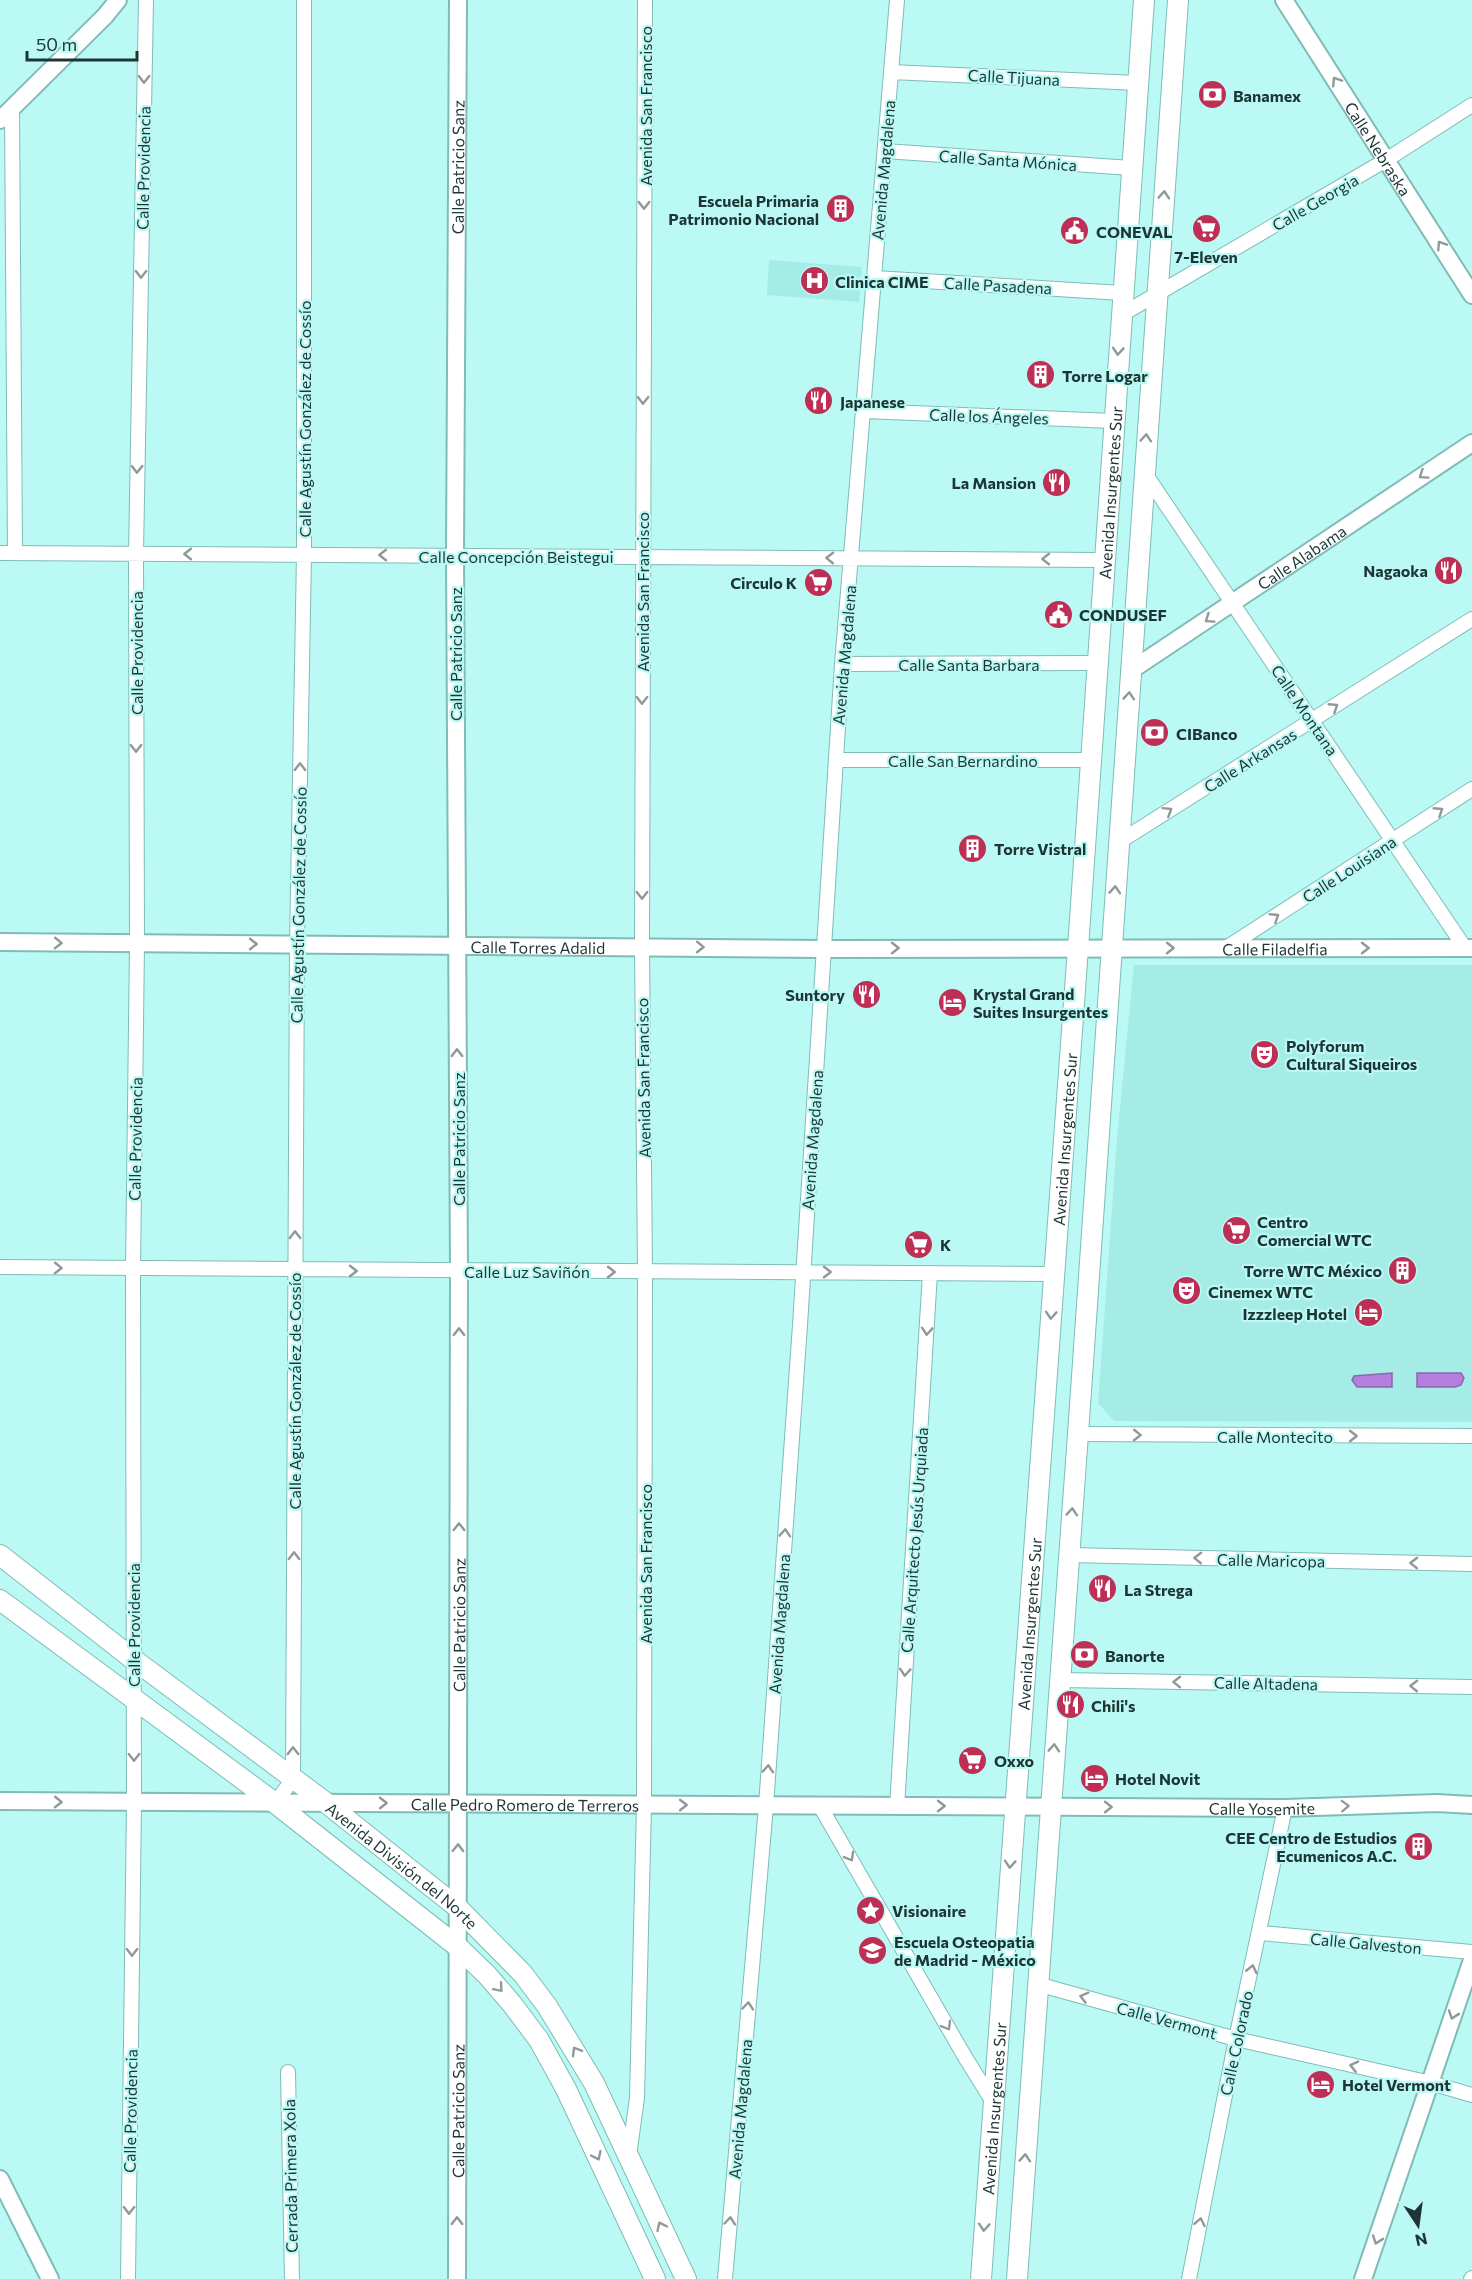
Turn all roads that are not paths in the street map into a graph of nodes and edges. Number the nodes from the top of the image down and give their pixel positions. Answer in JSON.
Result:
{"nodes":[{"id":1,"x":118,"y":0,"type":"edge"},
{"id":2,"x":146,"y":0,"type":"edge"},
{"id":3,"x":304,"y":0,"type":"edge"},
{"id":4,"x":458,"y":0,"type":"edge"},
{"id":5,"x":645,"y":0,"type":"edge"},
{"id":6,"x":897,"y":0,"type":"edge"},
{"id":7,"x":1144,"y":0,"type":"edge"},
{"id":8,"x":1178,"y":0,"type":"edge"},
{"id":9,"x":1284,"y":0,"type":"edge"},
{"id":10,"x":891,"y":72,"type":"junction"},
{"id":11,"x":1138,"y":83,"type":"junction"},
{"id":12,"x":1472,"y":105,"type":"edge"},
{"id":13,"x":6,"y":114,"type":"edge"},
{"id":14,"x":885,"y":151,"type":"junction"},
{"id":15,"x":1386,"y":160,"type":"junction"},
{"id":16,"x":1131,"y":168,"type":"junction"},
{"id":17,"x":875,"y":278,"type":"junction"},
{"id":18,"x":1122,"y":293,"type":"junction"},
{"id":19,"x":1156,"y":295,"type":"junction"},
{"id":20,"x":1472,"y":295,"type":"edge"},
{"id":21,"x":1121,"y":315,"type":"junction"},
{"id":22,"x":864,"y":411,"type":"junction"},
{"id":23,"x":1113,"y":421,"type":"junction"},
{"id":24,"x":1472,"y":442,"type":"edge"},
{"id":25,"x":1144,"y":472,"type":"junction"},
{"id":26,"x":0,"y":553,"type":"edge"},
{"id":27,"x":15,"y":553,"type":"junction"},
{"id":28,"x":136,"y":553,"type":"junction"},
{"id":29,"x":304,"y":554,"type":"junction"},
{"id":30,"x":455,"y":555,"type":"junction"},
{"id":31,"x":642,"y":556,"type":"junction"},
{"id":32,"x":852,"y":558,"type":"junction"},
{"id":33,"x":1104,"y":560,"type":"junction"},
{"id":34,"x":1234,"y":602,"type":"junction"},
{"id":35,"x":1472,"y":619,"type":"edge"},
{"id":36,"x":1097,"y":663,"type":"junction"},
{"id":37,"x":842,"y":664,"type":"junction"},
{"id":38,"x":1130,"y":671,"type":"junction"},
{"id":39,"x":1312,"y":721,"type":"junction"},
{"id":40,"x":836,"y":760,"type":"junction"},
{"id":41,"x":1090,"y":760,"type":"junction"},
{"id":42,"x":1472,"y":789,"type":"edge"},
{"id":43,"x":1393,"y":841,"type":"junction"},
{"id":44,"x":1119,"y":842,"type":"junction"},
{"id":45,"x":0,"y":942,"type":"edge"},
{"id":46,"x":137,"y":944,"type":"junction"},
{"id":47,"x":297,"y":945,"type":"junction"},
{"id":48,"x":457,"y":946,"type":"junction"},
{"id":49,"x":642,"y":946,"type":"junction"},
{"id":50,"x":1078,"y":948,"type":"junction"},
{"id":51,"x":1111,"y":948,"type":"junction"},
{"id":52,"x":1226,"y":948,"type":"junction"},
{"id":53,"x":1469,"y":948,"type":"edge"},
{"id":54,"x":824,"y":949,"type":"junction"},
{"id":55,"x":0,"y":1267,"type":"edge"},
{"id":56,"x":133,"y":1269,"type":"junction"},
{"id":57,"x":295,"y":1270,"type":"junction"},
{"id":58,"x":459,"y":1271,"type":"junction"},
{"id":59,"x":645,"y":1272,"type":"junction"},
{"id":60,"x":803,"y":1272,"type":"junction"},
{"id":61,"x":930,"y":1273,"type":"junction"},
{"id":62,"x":1054,"y":1274,"type":"junction"},
{"id":63,"x":1078,"y":1434,"type":"junction"},
{"id":64,"x":1472,"y":1436,"type":"edge"},
{"id":65,"x":0,"y":1555,"type":"edge"},
{"id":66,"x":1069,"y":1555,"type":"junction"},
{"id":67,"x":1472,"y":1564,"type":"edge"},
{"id":68,"x":0,"y":1600,"type":"edge"},
{"id":69,"x":133,"y":1659,"type":"junction"},
{"id":70,"x":1060,"y":1680,"type":"junction"},
{"id":71,"x":1472,"y":1687,"type":"edge"},
{"id":72,"x":133,"y":1698,"type":"junction"},
{"id":73,"x":293,"y":1779,"type":"junction"},
{"id":74,"x":0,"y":1801,"type":"edge"},
{"id":75,"x":325,"y":1802,"type":"junction"},
{"id":76,"x":134,"y":1803,"type":"junction"},
{"id":77,"x":274,"y":1803,"type":"junction"},
{"id":78,"x":459,"y":1803,"type":"junction"},
{"id":79,"x":644,"y":1804,"type":"junction"},
{"id":80,"x":1472,"y":1805,"type":"edge"},
{"id":81,"x":766,"y":1806,"type":"junction"},
{"id":82,"x":820,"y":1806,"type":"junction"},
{"id":83,"x":897,"y":1806,"type":"junction"},
{"id":84,"x":1015,"y":1806,"type":"junction"},
{"id":85,"x":1050,"y":1807,"type":"junction"},
{"id":86,"x":1285,"y":1808,"type":"junction"},
{"id":87,"x":457,"y":1907,"type":"junction"},
{"id":88,"x":1260,"y":1933,"type":"junction"},
{"id":89,"x":458,"y":1947,"type":"junction"},
{"id":90,"x":1472,"y":1952,"type":"edge"},
{"id":91,"x":1472,"y":1960,"type":"edge"},
{"id":92,"x":1037,"y":1984,"type":"junction"},
{"id":93,"x":1236,"y":2039,"type":"junction"},
{"id":94,"x":288,"y":2072,"type":"dead end"},
{"id":95,"x":1431,"y":2083,"type":"junction"},
{"id":96,"x":1472,"y":2095,"type":"edge"},
{"id":97,"x":993,"y":2102,"type":"junction"},
{"id":98,"x":629,"y":2156,"type":"junction"},
{"id":99,"x":0,"y":2179,"type":"edge"},
{"id":100,"x":645,"y":2259,"type":"junction"},
{"id":101,"x":50,"y":2279,"type":"edge"},
{"id":102,"x":128,"y":2279,"type":"edge"},
{"id":103,"x":292,"y":2279,"type":"edge"},
{"id":104,"x":457,"y":2279,"type":"edge"},
{"id":105,"x":645,"y":2279,"type":"edge"},
{"id":106,"x":655,"y":2279,"type":"edge"},
{"id":107,"x":686,"y":2279,"type":"edge"},
{"id":108,"x":725,"y":2279,"type":"edge"},
{"id":109,"x":981,"y":2279,"type":"edge"},
{"id":110,"x":1017,"y":2279,"type":"edge"},
{"id":111,"x":1189,"y":2279,"type":"edge"},
{"id":112,"x":1363,"y":2279,"type":"edge"}],
"edges":[{"from":1,"to":13,"type":"street"},
{"from":2,"to":28,"type":"street","name":"Calle Providencia","one_way":true},
{"from":3,"to":29,"type":"street","name":"Calle Agustín González de Cossío"},
{"from":4,"to":30,"type":"street","name":"Calle Patricio Sanz"},
{"from":5,"to":31,"type":"street","name":"Avenida San Francisco","one_way":true},
{"from":6,"to":10,"type":"street","name":"Avenida Magdalena"},
{"from":7,"to":11,"type":"main road","name":"Avenida Insurgentes Sur"},
{"from":19,"to":8,"type":"main road","name":"Avenida Insurgentes Sur","one_way":true},
{"from":15,"to":9,"type":"street","name":"Calle Nebraska","one_way":true},
{"from":10,"to":11,"type":"street","name":"Calle Tijuana"},
{"from":10,"to":14,"type":"street","name":"Avenida Magdalena"},
{"from":11,"to":16,"type":"main road","name":"Avenida Insurgentes Sur"},
{"from":12,"to":15,"type":"street","name":"Calle Georgia"},
{"from":13,"to":27,"type":"street"},
{"from":14,"to":16,"type":"street","name":"Calle Santa Mónica"},
{"from":14,"to":17,"type":"street","name":"Avenida Magdalena"},
{"from":15,"to":19,"type":"street","name":"Calle Georgia"},
{"from":20,"to":15,"type":"street","name":"Calle Nebraska","one_way":true},
{"from":16,"to":18,"type":"main road","name":"Avenida Insurgentes Sur"},
{"from":17,"to":18,"type":"street","name":"Calle Pasadena"},
{"from":17,"to":22,"type":"street","name":"Avenida Magdalena"},
{"from":18,"to":21,"type":"main road","name":"Avenida Insurgentes Sur"},
{"from":19,"to":21,"type":"street"},
{"from":25,"to":19,"type":"main road","name":"Avenida Insurgentes Sur","one_way":true},
{"from":21,"to":23,"type":"main road","name":"Avenida Insurgentes Sur","one_way":true},
{"from":22,"to":23,"type":"street","name":"Calle los Ángeles"},
{"from":22,"to":32,"type":"street","name":"Avenida Magdalena"},
{"from":23,"to":33,"type":"main road","name":"Avenida Insurgentes Sur"},
{"from":24,"to":34,"type":"street","name":"Calle Alabama","one_way":true},
{"from":25,"to":34,"type":"street","name":"Calle Montana"},
{"from":25,"to":38,"type":"main road","name":"Avenida Insurgentes Sur"},
{"from":26,"to":27,"type":"street","name":"Calle Concepción Beistegui"},
{"from":27,"to":28,"type":"street","name":"Calle Concepción Beistegui"},
{"from":29,"to":28,"type":"street","name":"Calle Concepción Beistegui","one_way":true},
{"from":28,"to":46,"type":"street","name":"Calle Providencia","one_way":true},
{"from":30,"to":29,"type":"street","name":"Calle Concepción Beistegui","one_way":true},
{"from":47,"to":29,"type":"street","name":"Calle Agustín González de Cossío","one_way":true},
{"from":30,"to":31,"type":"street","name":"Calle Concepción Beistegui"},
{"from":30,"to":48,"type":"street","name":"Calle Patricio Sanz"},
{"from":32,"to":31,"type":"street","name":"Calle Concepción Beistegui","one_way":true},
{"from":31,"to":49,"type":"street","name":"Avenida San Francisco","one_way":true},
{"from":33,"to":32,"type":"street","name":"Calle Concepción Beistegui","one_way":true},
{"from":32,"to":37,"type":"street","name":"Avenida Magdalena"},
{"from":33,"to":36,"type":"main road","name":"Avenida Insurgentes Sur"},
{"from":34,"to":38,"type":"street","name":"Calle Alabama","one_way":true},
{"from":34,"to":39,"type":"street","name":"Calle Montana"},
{"from":39,"to":35,"type":"street","name":"Calle Arkansas","one_way":true},
{"from":36,"to":37,"type":"street","name":"Calle Santa Barbara"},
{"from":36,"to":41,"type":"main road","name":"Avenida Insurgentes Sur"},
{"from":37,"to":40,"type":"street","name":"Avenida Magdalena"},
{"from":44,"to":38,"type":"main road","name":"Avenida Insurgentes Sur","one_way":true},
{"from":39,"to":43,"type":"street","name":"Calle Montana"},
{"from":44,"to":39,"type":"street","name":"Calle Arkansas","one_way":true},
{"from":40,"to":41,"type":"street","name":"Calle San Bernardino"},
{"from":40,"to":54,"type":"street","name":"Avenida Magdalena"},
{"from":41,"to":50,"type":"main road","name":"Avenida Insurgentes Sur"},
{"from":43,"to":42,"type":"street","name":"Calle Louisiana","one_way":true},
{"from":52,"to":43,"type":"street","name":"Calle Louisiana","one_way":true},
{"from":43,"to":53,"type":"street","name":"Calle Montana"},
{"from":51,"to":44,"type":"main road","name":"Avenida Insurgentes Sur","one_way":true},
{"from":45,"to":46,"type":"street","name":"Calle Torres Adalid","one_way":true},
{"from":46,"to":47,"type":"street","name":"Calle Torres Adalid","one_way":true},
{"from":46,"to":56,"type":"street","name":"Calle Providencia"},
{"from":47,"to":48,"type":"street","name":"Calle Torres Adalid"},
{"from":57,"to":47,"type":"street","name":"Calle Agustín González de Cossío","one_way":true},
{"from":48,"to":49,"type":"street","name":"Calle Torres Adalid"},
{"from":58,"to":48,"type":"street","name":"Calle Patricio Sanz","one_way":true},
{"from":49,"to":54,"type":"street","name":"Calle Torres Adalid","one_way":true},
{"from":49,"to":59,"type":"street","name":"Avenida San Francisco"},
{"from":50,"to":51,"type":"street","name":"Calle Filadelfia"},
{"from":54,"to":50,"type":"street","name":"Calle Torres Adalid","one_way":true},
{"from":50,"to":62,"type":"main road","name":"Avenida Insurgentes Sur"},
{"from":51,"to":52,"type":"street","name":"Calle Filadelfia","one_way":true},
{"from":51,"to":63,"type":"main road","name":"Avenida Insurgentes Sur"},
{"from":52,"to":53,"type":"street","name":"Calle Filadelfia","one_way":true},
{"from":54,"to":60,"type":"street","name":"Avenida Magdalena"},
{"from":55,"to":56,"type":"street","name":"Calle Luz Saviñón","one_way":true},
{"from":56,"to":57,"type":"street","name":"Calle Luz Saviñón"},
{"from":56,"to":69,"type":"street","name":"Calle Providencia"},
{"from":57,"to":58,"type":"street","name":"Calle Luz Saviñón","one_way":true},
{"from":73,"to":57,"type":"street","name":"Calle Agustín González de Cossío","one_way":true},
{"from":58,"to":59,"type":"street","name":"Calle Luz Saviñón","one_way":true},
{"from":78,"to":58,"type":"street","name":"Calle Patricio Sanz","one_way":true},
{"from":59,"to":60,"type":"street","name":"Calle Luz Saviñón"},
{"from":59,"to":79,"type":"street","name":"Avenida San Francisco"},
{"from":60,"to":61,"type":"street","name":"Calle Luz Saviñón","one_way":true},
{"from":81,"to":60,"type":"street","name":"Avenida Magdalena","one_way":true},
{"from":61,"to":62,"type":"street","name":"Calle Luz Saviñón"},
{"from":61,"to":83,"type":"street","name":"Calle Arquitecto Jesús Urquiada","one_way":true},
{"from":62,"to":84,"type":"main road","name":"Avenida Insurgentes Sur","one_way":true},
{"from":63,"to":64,"type":"street","name":"Calle Montecito","one_way":true},
{"from":66,"to":63,"type":"main road","name":"Avenida Insurgentes Sur","one_way":true},
{"from":65,"to":69,"type":"main road","name":"Avenida División del Norte"},
{"from":67,"to":66,"type":"street","name":"Calle Maricopa","one_way":true},
{"from":66,"to":70,"type":"main road","name":"Avenida Insurgentes Sur"},
{"from":68,"to":72,"type":"main road","name":"Avenida División del Norte"},
{"from":69,"to":72,"type":"street","name":"Calle Providencia"},
{"from":69,"to":73,"type":"main road","name":"Avenida División del Norte"},
{"from":71,"to":70,"type":"street","name":"Calle Altadena","one_way":true},
{"from":85,"to":70,"type":"main road","name":"Avenida Insurgentes Sur","one_way":true},
{"from":72,"to":76,"type":"street","name":"Calle Providencia","one_way":true},
{"from":72,"to":77,"type":"main road","name":"Avenida División del Norte"},
{"from":73,"to":75,"type":"main road","name":"Avenida División del Norte"},
{"from":73,"to":77,"type":"street"},
{"from":74,"to":76,"type":"street","name":"Calle Pedro Romero de Terreros","one_way":true},
{"from":75,"to":77,"type":"street","name":"Calle Pedro Romero de Terreros"},
{"from":75,"to":78,"type":"street","name":"Calle Pedro Romero de Terreros","one_way":true},
{"from":75,"to":87,"type":"main road","name":"Avenida División del Norte"},
{"from":76,"to":77,"type":"street","name":"Calle Pedro Romero de Terreros"},
{"from":76,"to":102,"type":"street","name":"Calle Providencia","one_way":true},
{"from":77,"to":89,"type":"main road","name":"Avenida División del Norte"},
{"from":78,"to":79,"type":"street","name":"Calle Pedro Romero de Terreros"},
{"from":87,"to":78,"type":"street","name":"Calle Patricio Sanz","one_way":true},
{"from":79,"to":81,"type":"street","name":"Calle Pedro Romero de Terreros","one_way":true},
{"from":79,"to":98,"type":"street","name":"Avenida San Francisco"},
{"from":86,"to":80,"type":"street","name":"Calle Yosemite","one_way":true},
{"from":81,"to":82,"type":"street","name":"Calle Pedro Romero de Terreros"},
{"from":108,"to":81,"type":"street","name":"Avenida Magdalena","one_way":true},
{"from":82,"to":83,"type":"street","name":"Calle Pedro Romero de Terreros"},
{"from":82,"to":97,"type":"street","one_way":true},
{"from":83,"to":84,"type":"street","name":"Calle Pedro Romero de Terreros","one_way":true},
{"from":84,"to":85,"type":"street","name":"Calle Pedro Romero de Terreros"},
{"from":84,"to":97,"type":"main road","name":"Avenida Insurgentes Sur","one_way":true},
{"from":85,"to":86,"type":"street","name":"Calle Yosemite","one_way":true},
{"from":85,"to":92,"type":"main road","name":"Avenida Insurgentes Sur"},
{"from":86,"to":88,"type":"street","name":"Calle Colorado"},
{"from":87,"to":89,"type":"street","name":"Calle Patricio Sanz"},
{"from":98,"to":87,"type":"main road","name":"Avenida División del Norte","one_way":true},
{"from":88,"to":90,"type":"street","name":"Calle Galveston"},
{"from":93,"to":88,"type":"street","name":"Calle Colorado","one_way":true},
{"from":89,"to":100,"type":"main road","name":"Avenida División del Norte","one_way":true},
{"from":104,"to":89,"type":"street","name":"Calle Patricio Sanz","one_way":true},
{"from":91,"to":95,"type":"street","one_way":true},
{"from":93,"to":92,"type":"street","name":"Calle Vermont","one_way":true},
{"from":110,"to":92,"type":"main road","name":"Avenida Insurgentes Sur","one_way":true},
{"from":95,"to":93,"type":"street","name":"Calle Vermont","one_way":true},
{"from":111,"to":93,"type":"street","name":"Calle Colorado","one_way":true},
{"from":94,"to":103,"type":"street","name":"Cerrada Primera Xola"},
{"from":95,"to":96,"type":"street","name":"Calle Vermont"},
{"from":95,"to":112,"type":"street","one_way":true},
{"from":97,"to":109,"type":"main road","name":"Avenida Insurgentes Sur","one_way":true},
{"from":107,"to":98,"type":"main road","name":"Avenida División del Norte","one_way":true},
{"from":99,"to":101,"type":"street"},
{"from":100,"to":105,"type":"street"},
{"from":100,"to":106,"type":"main road","name":"Avenida División del Norte"}]}
